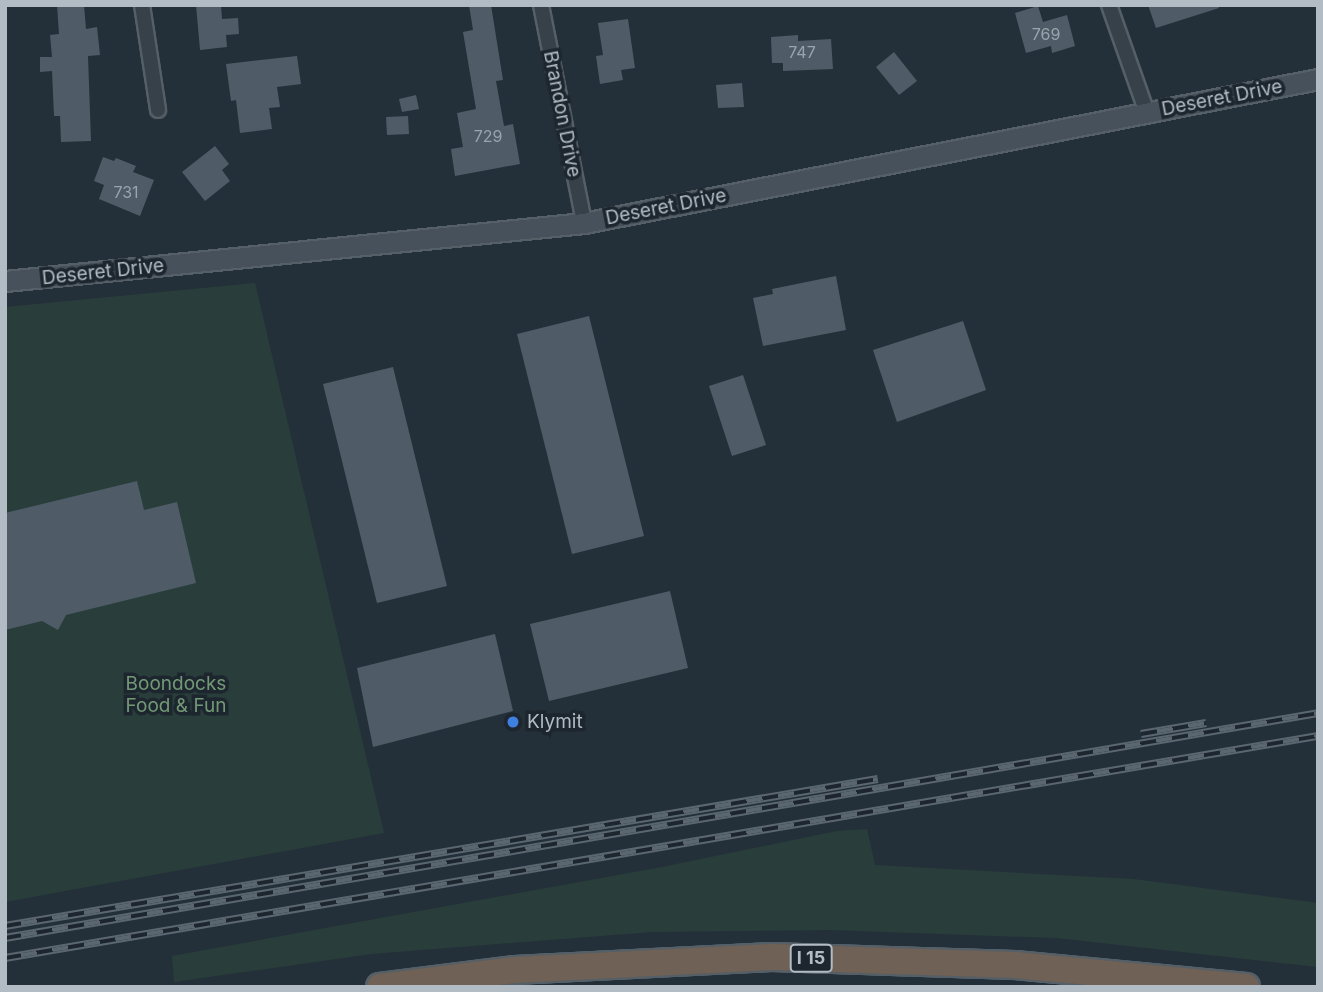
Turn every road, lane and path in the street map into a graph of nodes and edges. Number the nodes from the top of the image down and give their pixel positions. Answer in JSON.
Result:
{"nodes":[{"id":1,"x":142,"y":5,"type":"edge"},
{"id":2,"x":541,"y":5,"type":"edge"},
{"id":3,"x":1109,"y":5,"type":"edge"},
{"id":4,"x":1318,"y":79,"type":"edge"},
{"id":5,"x":158,"y":110,"type":"dead end"},
{"id":6,"x":1147,"y":113,"type":"junction"},
{"id":7,"x":583,"y":223,"type":"junction"},
{"id":8,"x":5,"y":281,"type":"edge"},
{"id":9,"x":380,"y":987,"type":"edge"},
{"id":10,"x":1245,"y":987,"type":"edge"}],
"edges":[{"from":1,"to":5,"type":"street"},
{"from":2,"to":7,"type":"street","name":"Brandon Drive"},
{"from":3,"to":6,"type":"street"},
{"from":4,"to":6,"type":"street","name":"Deseret Drive"},
{"from":6,"to":7,"type":"street","name":"Deseret Drive"},
{"from":7,"to":8,"type":"street","name":"Deseret Drive"},
{"from":9,"to":10,"type":"highway","number":"I 15"}]}
